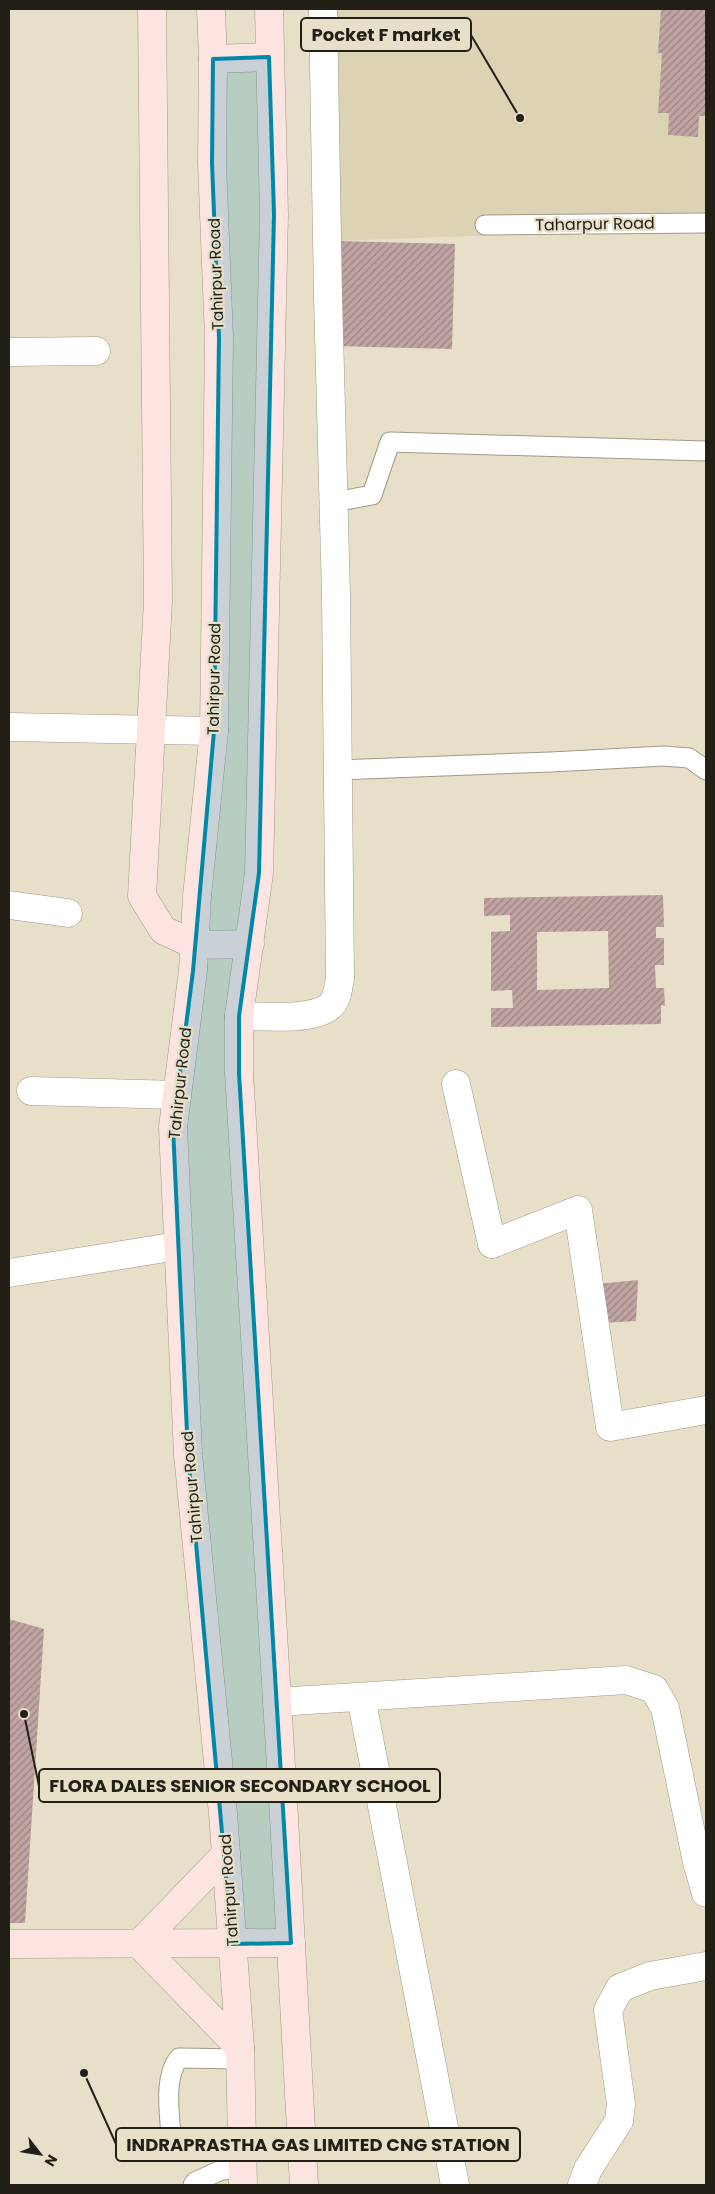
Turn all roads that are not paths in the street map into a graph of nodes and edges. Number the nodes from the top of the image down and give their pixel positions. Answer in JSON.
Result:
{"nodes":[{"id":1,"x":152,"y":9,"type":"edge"},
{"id":2,"x":211,"y":9,"type":"edge"},
{"id":3,"x":269,"y":9,"type":"edge"},
{"id":4,"x":324,"y":9,"type":"edge"},
{"id":5,"x":269,"y":57,"type":"junction"},
{"id":6,"x":213,"y":59,"type":"junction"},
{"id":7,"x":706,"y":223,"type":"edge"},
{"id":8,"x":484,"y":225,"type":"dead end"},
{"id":9,"x":96,"y":351,"type":"dead end"},
{"id":10,"x":9,"y":352,"type":"edge"},
{"id":11,"x":706,"y":451,"type":"edge"},
{"id":12,"x":334,"y":502,"type":"junction"},
{"id":13,"x":9,"y":726,"type":"edge"},
{"id":14,"x":151,"y":729,"type":"junction"},
{"id":15,"x":214,"y":730,"type":"junction"},
{"id":16,"x":337,"y":770,"type":"junction"},
{"id":17,"x":706,"y":770,"type":"edge"},
{"id":18,"x":9,"y":905,"type":"edge"},
{"id":19,"x":68,"y":913,"type":"dead end"},
{"id":20,"x":250,"y":944,"type":"junction"},
{"id":21,"x":195,"y":945,"type":"junction"},
{"id":22,"x":239,"y":1016,"type":"junction"},
{"id":23,"x":456,"y":1084,"type":"dead end"},
{"id":24,"x":31,"y":1091,"type":"dead end"},
{"id":25,"x":177,"y":1095,"type":"junction"},
{"id":26,"x":178,"y":1246,"type":"junction"},
{"id":27,"x":9,"y":1273,"type":"edge"},
{"id":28,"x":706,"y":1410,"type":"edge"},
{"id":29,"x":361,"y":1697,"type":"junction"},
{"id":30,"x":277,"y":1702,"type":"junction"},
{"id":31,"x":226,"y":1854,"type":"junction"},
{"id":32,"x":706,"y":1893,"type":"edge"},
{"id":33,"x":291,"y":1943,"type":"junction"},
{"id":34,"x":9,"y":1944,"type":"edge"},
{"id":35,"x":139,"y":1944,"type":"junction"},
{"id":36,"x":232,"y":1944,"type":"junction"},
{"id":37,"x":706,"y":1966,"type":"edge"},
{"id":38,"x":240,"y":2054,"type":"junction"},
{"id":39,"x":243,"y":2165,"type":"edge"},
{"id":40,"x":193,"y":2185,"type":"edge"},
{"id":41,"x":304,"y":2185,"type":"edge"},
{"id":42,"x":455,"y":2185,"type":"edge"},
{"id":43,"x":582,"y":2185,"type":"edge"}],
"edges":[{"from":1,"to":14,"type":"main road"},
{"from":2,"to":6,"type":"main road","name":"Tahirpur Road"},
{"from":3,"to":5,"type":"main road"},
{"from":4,"to":12,"type":"street"},
{"from":5,"to":6,"type":"main road"},
{"from":5,"to":20,"type":"main road"},
{"from":6,"to":15,"type":"main road","name":"Tahirpur Road"},
{"from":7,"to":8,"type":"lane","name":"Taharpur Road"},
{"from":9,"to":10,"type":"street"},
{"from":11,"to":12,"type":"lane"},
{"from":12,"to":16,"type":"street"},
{"from":13,"to":14,"type":"street"},
{"from":14,"to":15,"type":"street"},
{"from":14,"to":21,"type":"main road"},
{"from":15,"to":21,"type":"main road","name":"Tahirpur Road"},
{"from":16,"to":17,"type":"lane"},
{"from":16,"to":22,"type":"street"},
{"from":18,"to":19,"type":"street"},
{"from":20,"to":21,"type":"main road"},
{"from":20,"to":22,"type":"main road"},
{"from":21,"to":25,"type":"main road","name":"Tahirpur Road"},
{"from":22,"to":30,"type":"main road"},
{"from":23,"to":28,"type":"street"},
{"from":24,"to":25,"type":"street"},
{"from":25,"to":26,"type":"main road","name":"Tahirpur Road"},
{"from":26,"to":27,"type":"street"},
{"from":26,"to":31,"type":"main road","name":"Tahirpur Road"},
{"from":29,"to":30,"type":"street"},
{"from":29,"to":32,"type":"street"},
{"from":29,"to":42,"type":"street"},
{"from":30,"to":33,"type":"main road"},
{"from":31,"to":35,"type":"main road"},
{"from":31,"to":36,"type":"main road","name":"Tahirpur Road"},
{"from":33,"to":36,"type":"main road"},
{"from":33,"to":41,"type":"main road"},
{"from":34,"to":35,"type":"main road"},
{"from":35,"to":36,"type":"main road"},
{"from":35,"to":38,"type":"main road"},
{"from":36,"to":38,"type":"main road","name":"Tahirpur Road"},
{"from":37,"to":43,"type":"street"},
{"from":38,"to":39,"type":"main road","name":"Tahirpur Road"},
{"from":38,"to":39,"type":"lane"},
{"from":39,"to":40,"type":"lane"}]}
